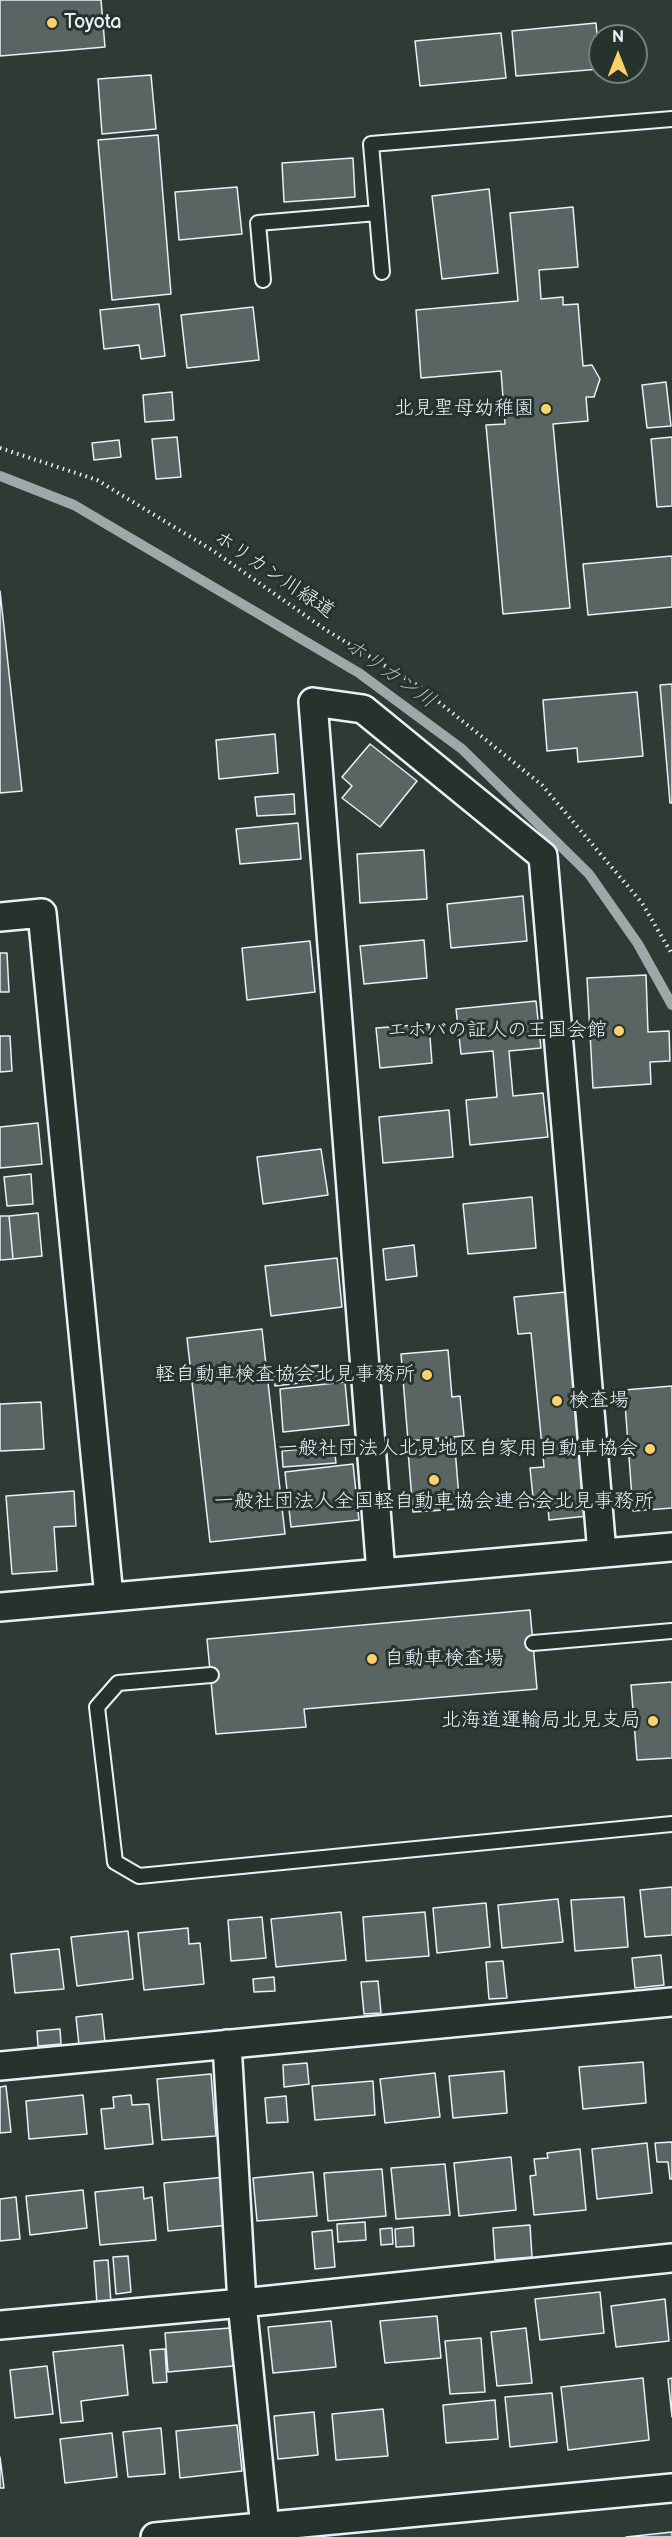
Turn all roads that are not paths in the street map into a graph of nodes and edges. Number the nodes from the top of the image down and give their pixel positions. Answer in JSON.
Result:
{"nodes":[{"id":1,"x":672,"y":118,"type":"edge"},
{"id":2,"x":377,"y":213,"type":"junction"},
{"id":3,"x":382,"y":272,"type":"dead end"},
{"id":4,"x":263,"y":280,"type":"dead end"},
{"id":5,"x":0,"y":917,"type":"edge"},
{"id":6,"x":672,"y":1547,"type":"edge"},
{"id":7,"x":603,"y":1553,"type":"junction"},
{"id":8,"x":381,"y":1573,"type":"junction"},
{"id":9,"x":109,"y":1597,"type":"junction"},
{"id":10,"x":0,"y":1607,"type":"edge"},
{"id":11,"x":672,"y":1631,"type":"edge"},
{"id":12,"x":533,"y":1643,"type":"dead end"},
{"id":13,"x":211,"y":1675,"type":"dead end"},
{"id":14,"x":672,"y":1824,"type":"edge"},
{"id":15,"x":672,"y":2002,"type":"edge"},
{"id":16,"x":227,"y":2044,"type":"junction"},
{"id":17,"x":0,"y":2066,"type":"edge"},
{"id":18,"x":672,"y":2258,"type":"edge"},
{"id":19,"x":242,"y":2303,"type":"junction"},
{"id":20,"x":0,"y":2325,"type":"edge"},
{"id":21,"x":672,"y":2488,"type":"edge"},
{"id":22,"x":265,"y":2532,"type":"edge"},
{"id":23,"x":155,"y":2537,"type":"edge"}],
"edges":[{"from":1,"to":2,"type":"lane"},
{"from":2,"to":3,"type":"lane"},
{"from":2,"to":4,"type":"lane"},
{"from":5,"to":9,"type":"street"},
{"from":6,"to":7,"type":"street"},
{"from":7,"to":8,"type":"street"},
{"from":7,"to":8,"type":"street"},
{"from":8,"to":9,"type":"street"},
{"from":9,"to":10,"type":"street"},
{"from":11,"to":12,"type":"lane"},
{"from":13,"to":14,"type":"lane"},
{"from":15,"to":16,"type":"street"},
{"from":16,"to":17,"type":"street"},
{"from":16,"to":19,"type":"street"},
{"from":18,"to":19,"type":"street"},
{"from":19,"to":20,"type":"street"},
{"from":19,"to":22,"type":"street"},
{"from":21,"to":22,"type":"street"},
{"from":22,"to":23,"type":"street"}]}
